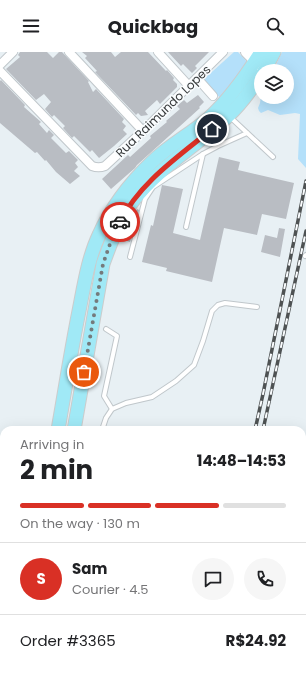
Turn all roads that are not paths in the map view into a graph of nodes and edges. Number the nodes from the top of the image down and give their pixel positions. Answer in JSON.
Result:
{"nodes":[{"id":1,"x":13,"y":52,"type":"edge"},
{"id":2,"x":69,"y":52,"type":"edge"},
{"id":3,"x":158,"y":52,"type":"edge"},
{"id":4,"x":223,"y":52,"type":"edge"},
{"id":5,"x":246,"y":52,"type":"edge"},
{"id":6,"x":274,"y":52,"type":"edge"},
{"id":7,"x":259,"y":64,"type":"edge"},
{"id":8,"x":263,"y":64,"type":"edge"},
{"id":9,"x":0,"y":65,"type":"edge"},
{"id":10,"x":0,"y":71,"type":"edge"},
{"id":11,"x":254,"y":72,"type":"edge"},
{"id":12,"x":197,"y":78,"type":"junction"},
{"id":13,"x":254,"y":79,"type":"edge"},
{"id":14,"x":189,"y":86,"type":"junction"},
{"id":15,"x":213,"y":96,"type":"dead end"},
{"id":16,"x":228,"y":115,"type":"junction"},
{"id":17,"x":143,"y":131,"type":"junction"},
{"id":18,"x":247,"y":133,"type":"junction"},
{"id":19,"x":203,"y":154,"type":"junction"},
{"id":20,"x":273,"y":157,"type":"dead end"},
{"id":21,"x":121,"y":199,"type":"junction"},
{"id":22,"x":125,"y":213,"type":"junction"},
{"id":23,"x":186,"y":226,"type":"dead end"},
{"id":24,"x":130,"y":257,"type":"dead end"},
{"id":25,"x":257,"y":307,"type":"dead end"},
{"id":26,"x":106,"y":329,"type":"dead end"},
{"id":27,"x":112,"y":409,"type":"junction"},
{"id":28,"x":59,"y":426,"type":"edge"},
{"id":29,"x":75,"y":426,"type":"edge"},
{"id":30,"x":103,"y":426,"type":"edge"}],
"edges":[{"from":1,"to":9,"type":"street"},
{"from":2,"to":17,"type":"street"},
{"from":3,"to":14,"type":"street"},
{"from":4,"to":12,"type":"street","name":"Rua Raimundo Lopes"},
{"from":5,"to":7,"type":"street"},
{"from":6,"to":8,"type":"main road"},
{"from":10,"to":17,"type":"street","name":"Rua Raimundo Lopes"},
{"from":11,"to":21,"type":"main road"},
{"from":12,"to":14,"type":"street","name":"Rua Raimundo Lopes"},
{"from":12,"to":15,"type":"street"},
{"from":13,"to":16,"type":"main road"},
{"from":14,"to":17,"type":"street","name":"Rua Raimundo Lopes"},
{"from":16,"to":18,"type":"lane"},
{"from":16,"to":22,"type":"main road"},
{"from":18,"to":19,"type":"lane"},
{"from":18,"to":20,"type":"lane"},
{"from":19,"to":23,"type":"lane"},
{"from":19,"to":24,"type":"lane"},
{"from":21,"to":22,"type":"main road"},
{"from":21,"to":28,"type":"main road"},
{"from":22,"to":29,"type":"main road"},
{"from":25,"to":27,"type":"lane"},
{"from":26,"to":27,"type":"lane"},
{"from":27,"to":30,"type":"lane"}]}
